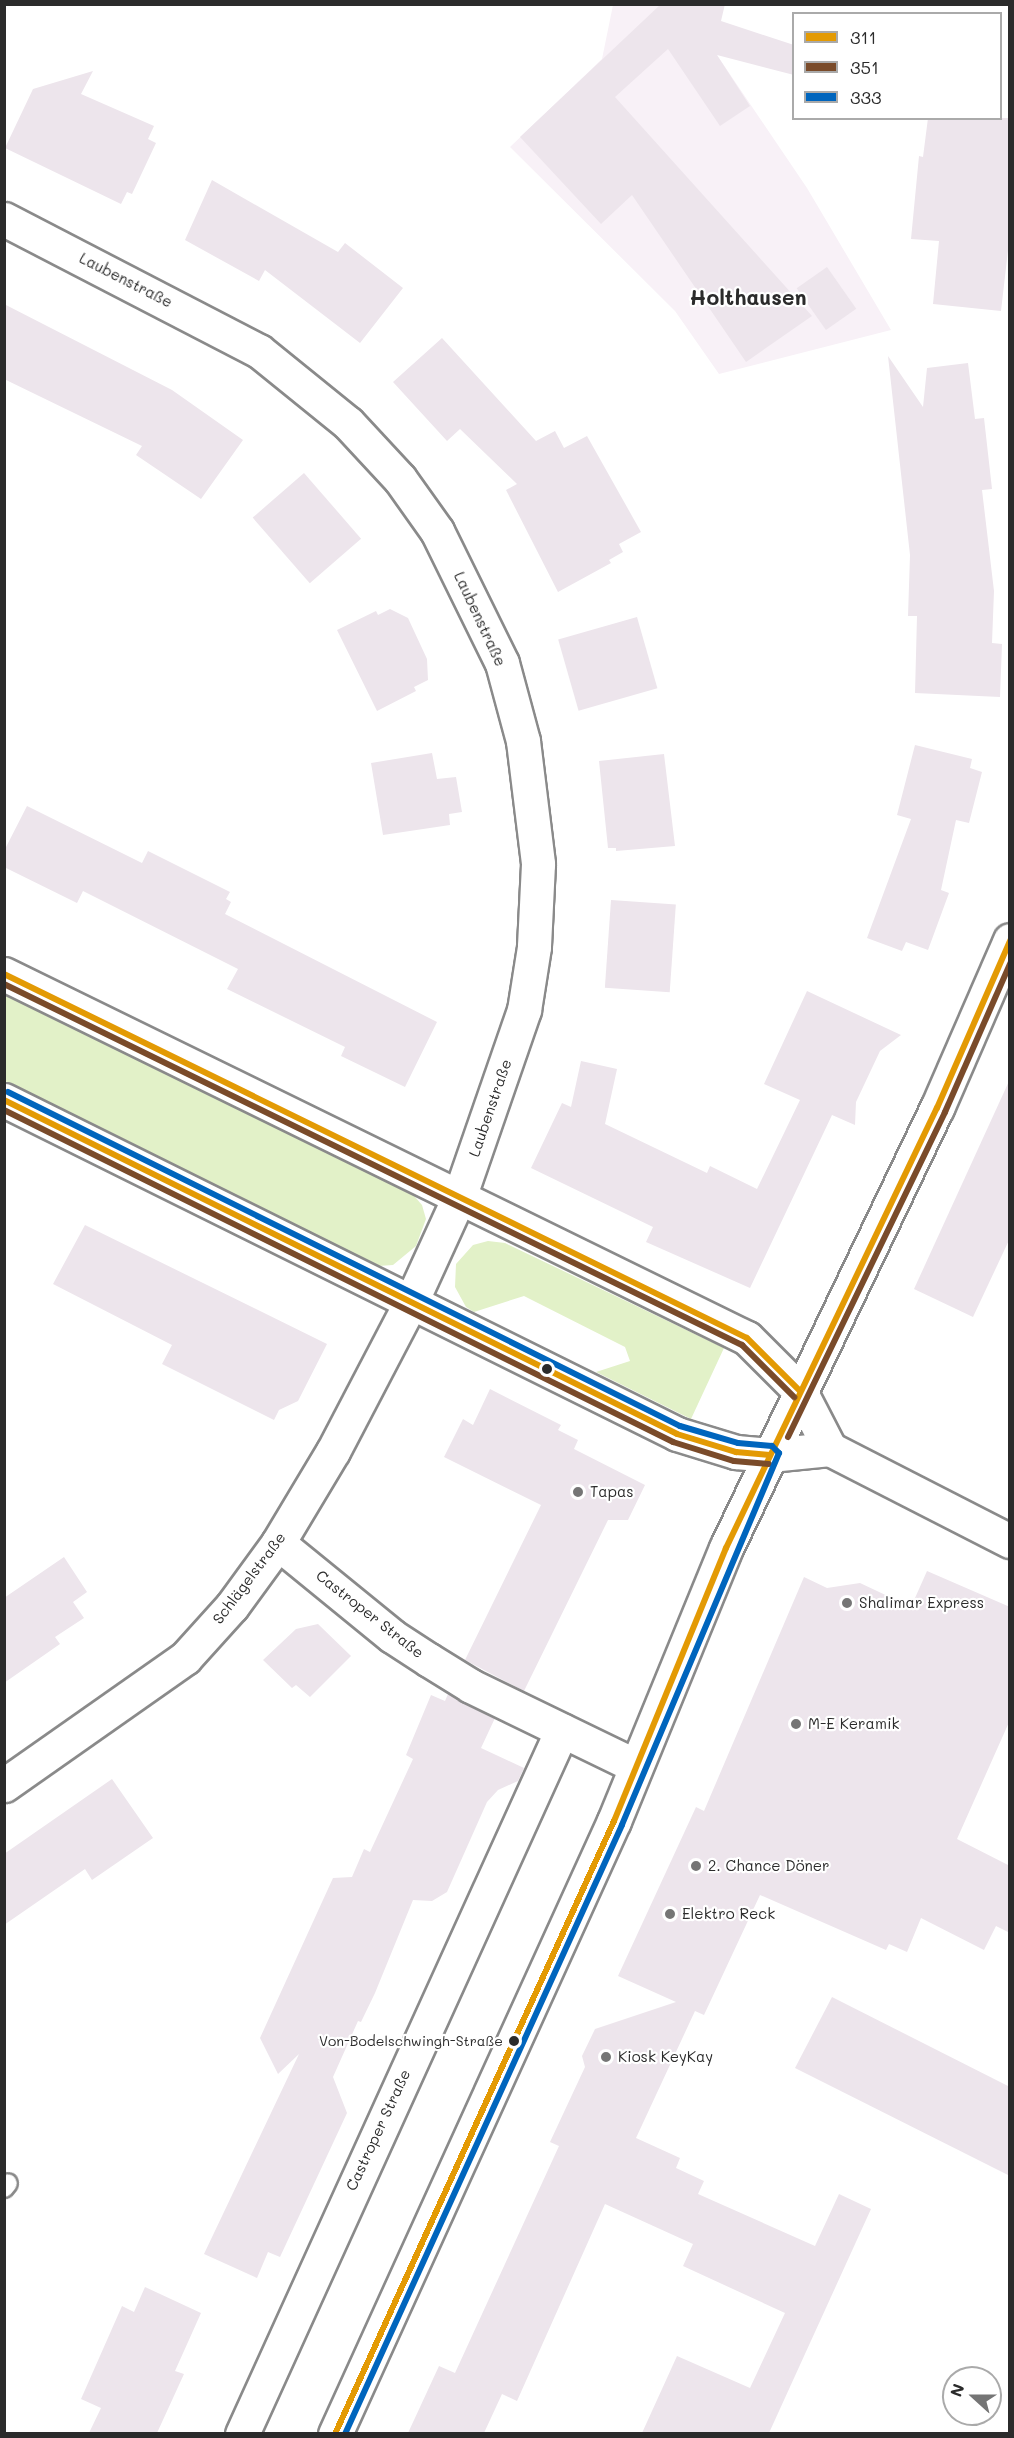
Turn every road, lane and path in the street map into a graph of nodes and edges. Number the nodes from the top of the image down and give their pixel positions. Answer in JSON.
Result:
{"nodes":[{"id":1,"x":4,"y":219,"type":"edge"},
{"id":2,"x":1010,"y":940,"type":"edge"},
{"id":3,"x":4,"y":974,"type":"edge"},
{"id":4,"x":4,"y":1100,"type":"edge"},
{"id":5,"x":460,"y":1195,"type":"junction"},
{"id":6,"x":412,"y":1300,"type":"junction"},
{"id":7,"x":800,"y":1391,"type":"junction"},
{"id":8,"x":830,"y":1449,"type":"junction"},
{"id":9,"x":770,"y":1455,"type":"junction"},
{"id":10,"x":1010,"y":1541,"type":"edge"},
{"id":11,"x":278,"y":1543,"type":"junction"},
{"id":12,"x":562,"y":1730,"type":"junction"},
{"id":13,"x":636,"y":1766,"type":"junction"},
{"id":14,"x":4,"y":1785,"type":"edge"},
{"id":15,"x":242,"y":2433,"type":"edge"},
{"id":16,"x":335,"y":2433,"type":"edge"}],
"edges":[{"from":1,"to":5,"type":"street","name":"Laubenstraße"},
{"from":2,"to":7,"type":"street"},
{"from":3,"to":5,"type":"street"},
{"from":4,"to":6,"type":"street"},
{"from":5,"to":6,"type":"street","name":"Laubenstraße"},
{"from":5,"to":7,"type":"street"},
{"from":6,"to":9,"type":"street"},
{"from":6,"to":11,"type":"street","name":"Schlägelstraße"},
{"from":7,"to":8,"type":"street"},
{"from":7,"to":9,"type":"street"},
{"from":8,"to":9,"type":"street"},
{"from":8,"to":10,"type":"street"},
{"from":9,"to":13,"type":"street"},
{"from":11,"to":12,"type":"street","name":"Castroper Straße"},
{"from":11,"to":14,"type":"street","name":"Schlägelstraße"},
{"from":12,"to":13,"type":"street","name":"Castroper Straße"},
{"from":12,"to":15,"type":"street","name":"Castroper Straße"},
{"from":13,"to":16,"type":"street"}]}
